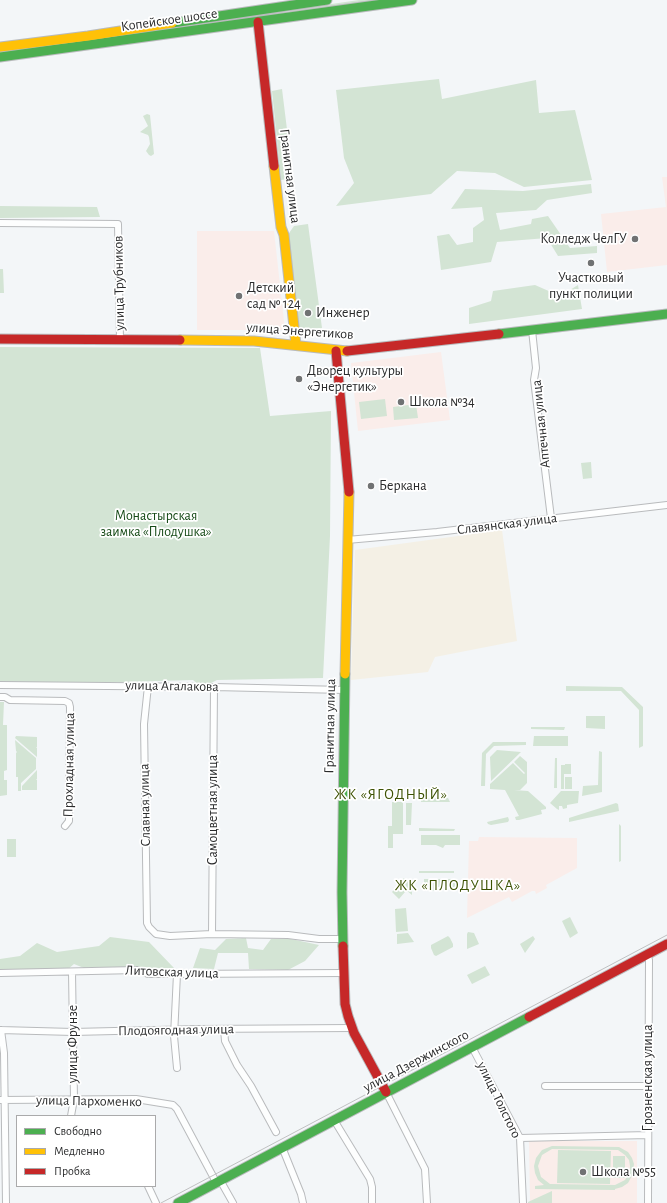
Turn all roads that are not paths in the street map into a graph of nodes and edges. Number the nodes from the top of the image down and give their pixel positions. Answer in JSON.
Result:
{"nodes":[{"id":1,"x":327,"y":0,"type":"edge"},
{"id":2,"x":412,"y":0,"type":"edge"},
{"id":3,"x":256,"y":11,"type":"junction"},
{"id":4,"x":258,"y":22,"type":"junction"},
{"id":5,"x":0,"y":47,"type":"edge"},
{"id":6,"x":0,"y":57,"type":"edge"},
{"id":7,"x":0,"y":223,"type":"edge"},
{"id":8,"x":667,"y":314,"type":"edge"},
{"id":9,"x":532,"y":330,"type":"junction"},
{"id":10,"x":0,"y":339,"type":"edge"},
{"id":11,"x":120,"y":340,"type":"junction"},
{"id":12,"x":296,"y":345,"type":"junction"},
{"id":13,"x":336,"y":351,"type":"junction"},
{"id":14,"x":667,"y":504,"type":"edge"},
{"id":15,"x":551,"y":518,"type":"junction"},
{"id":16,"x":347,"y":540,"type":"junction"},
{"id":17,"x":0,"y":685,"type":"edge"},
{"id":18,"x":148,"y":686,"type":"junction"},
{"id":19,"x":214,"y":687,"type":"junction"},
{"id":20,"x":344,"y":690,"type":"junction"},
{"id":21,"x":0,"y":697,"type":"edge"},
{"id":22,"x":65,"y":826,"type":"dead end"},
{"id":23,"x":212,"y":934,"type":"junction"},
{"id":24,"x":343,"y":939,"type":"junction"},
{"id":25,"x":667,"y":944,"type":"edge"},
{"id":26,"x":647,"y":954,"type":"junction"},
{"id":27,"x":72,"y":972,"type":"junction"},
{"id":28,"x":0,"y":973,"type":"edge"},
{"id":29,"x":343,"y":973,"type":"junction"},
{"id":30,"x":177,"y":974,"type":"junction"},
{"id":31,"x":352,"y":1028,"type":"junction"},
{"id":32,"x":224,"y":1029,"type":"junction"},
{"id":33,"x":0,"y":1030,"type":"edge"},
{"id":34,"x":174,"y":1030,"type":"junction"},
{"id":35,"x":74,"y":1032,"type":"junction"},
{"id":36,"x":472,"y":1047,"type":"junction"},
{"id":37,"x":177,"y":1068,"type":"dead end"},
{"id":38,"x":545,"y":1086,"type":"dead end"},
{"id":39,"x":648,"y":1086,"type":"junction"},
{"id":40,"x":386,"y":1092,"type":"junction"},
{"id":41,"x":74,"y":1099,"type":"junction"},
{"id":42,"x":2,"y":1100,"type":"edge"},
{"id":43,"x":71,"y":1115,"type":"edge"},
{"id":44,"x":334,"y":1120,"type":"junction"},
{"id":45,"x":276,"y":1132,"type":"dead end"},
{"id":46,"x":648,"y":1135,"type":"junction"},
{"id":47,"x":520,"y":1138,"type":"junction"},
{"id":48,"x":282,"y":1147,"type":"junction"},
{"id":49,"x":218,"y":1181,"type":"junction"},
{"id":50,"x":148,"y":1187,"type":"edge"},
{"id":51,"x":6,"y":1203,"type":"edge"},
{"id":52,"x":156,"y":1203,"type":"edge"},
{"id":53,"x":178,"y":1203,"type":"edge"},
{"id":54,"x":233,"y":1203,"type":"edge"},
{"id":55,"x":302,"y":1203,"type":"edge"},
{"id":56,"x":372,"y":1203,"type":"edge"},
{"id":57,"x":427,"y":1203,"type":"edge"},
{"id":58,"x":523,"y":1203,"type":"edge"},
{"id":59,"x":648,"y":1203,"type":"edge"}],
"edges":[{"from":1,"to":3,"type":"street","name":"Копейское шоссе"},
{"from":2,"to":4,"type":"street","name":"Копейское шоссе"},
{"from":3,"to":4,"type":"street","name":"Гранитная улица"},
{"from":3,"to":5,"type":"street","name":"Копейское шоссе"},
{"from":4,"to":6,"type":"street","name":"Копейское шоссе"},
{"from":4,"to":12,"type":"street","name":"Гранитная улица"},
{"from":7,"to":11,"type":"street","name":"улица Трубников"},
{"from":8,"to":9,"type":"street","name":"улица Энергетиков"},
{"from":9,"to":13,"type":"street","name":"улица Энергетиков"},
{"from":9,"to":15,"type":"street","name":"Аптечная улица"},
{"from":10,"to":11,"type":"street","name":"улица Энергетиков"},
{"from":11,"to":12,"type":"street","name":"улица Энергетиков"},
{"from":12,"to":13,"type":"street","name":"улица Энергетиков"},
{"from":13,"to":16,"type":"street","name":"Гранитная улица"},
{"from":14,"to":15,"type":"street","name":"Славянская улица"},
{"from":15,"to":16,"type":"street","name":"Славянская улица"},
{"from":16,"to":20,"type":"street","name":"Гранитная улица"},
{"from":17,"to":18,"type":"street","name":"улица Агалакова"},
{"from":18,"to":19,"type":"street","name":"улица Агалакова"},
{"from":18,"to":23,"type":"street","name":"Славная улица"},
{"from":19,"to":20,"type":"street","name":"улица Агалакова"},
{"from":19,"to":23,"type":"street","name":"Самоцветная улица"},
{"from":20,"to":24,"type":"street","name":"Гранитная улица"},
{"from":21,"to":22,"type":"street","name":"Прохладная улица"},
{"from":23,"to":24,"type":"street"},
{"from":24,"to":29,"type":"street","name":"Гранитная улица"},
{"from":25,"to":26,"type":"street","name":"улица Дзержинского"},
{"from":26,"to":36,"type":"street","name":"улица Дзержинского"},
{"from":26,"to":39,"type":"street","name":"Грозненская улица"},
{"from":27,"to":28,"type":"street","name":"Литовская улица"},
{"from":27,"to":30,"type":"street","name":"Литовская улица"},
{"from":27,"to":35,"type":"street","name":"улица Фрунзе"},
{"from":29,"to":30,"type":"street","name":"Литовская улица"},
{"from":29,"to":31,"type":"street","name":"Гранитная улица"},
{"from":30,"to":34,"type":"street"},
{"from":31,"to":32,"type":"street","name":"Плодоягодная улица"},
{"from":31,"to":40,"type":"street","name":"Гранитная улица"},
{"from":32,"to":34,"type":"street","name":"Плодоягодная улица"},
{"from":32,"to":45,"type":"street"},
{"from":33,"to":35,"type":"street","name":"Плодоягодная улица"},
{"from":33,"to":42,"type":"street"},
{"from":34,"to":35,"type":"street","name":"Плодоягодная улица"},
{"from":34,"to":37,"type":"street"},
{"from":35,"to":41,"type":"street","name":"улица Фрунзе"},
{"from":36,"to":40,"type":"street","name":"улица Дзержинского"},
{"from":36,"to":47,"type":"street","name":"улица Толстого"},
{"from":38,"to":39,"type":"street"},
{"from":39,"to":46,"type":"street","name":"Грозненская улица"},
{"from":40,"to":44,"type":"street","name":"улица Дзержинского"},
{"from":40,"to":57,"type":"street"},
{"from":41,"to":42,"type":"street","name":"улица Пархоменко"},
{"from":41,"to":43,"type":"street","name":"улица Фрунзе"},
{"from":41,"to":49,"type":"street","name":"улица Пархоменко"},
{"from":42,"to":51,"type":"street"},
{"from":44,"to":48,"type":"street","name":"улица Дзержинского"},
{"from":44,"to":56,"type":"street"},
{"from":46,"to":47,"type":"street"},
{"from":46,"to":59,"type":"street","name":"Грозненская улица"},
{"from":47,"to":58,"type":"street","name":"улица Толстого"},
{"from":48,"to":49,"type":"street","name":"улица Дзержинского"},
{"from":48,"to":55,"type":"street"},
{"from":49,"to":53,"type":"street","name":"улица Дзержинского"},
{"from":49,"to":54,"type":"street"},
{"from":50,"to":52,"type":"street"}]}
